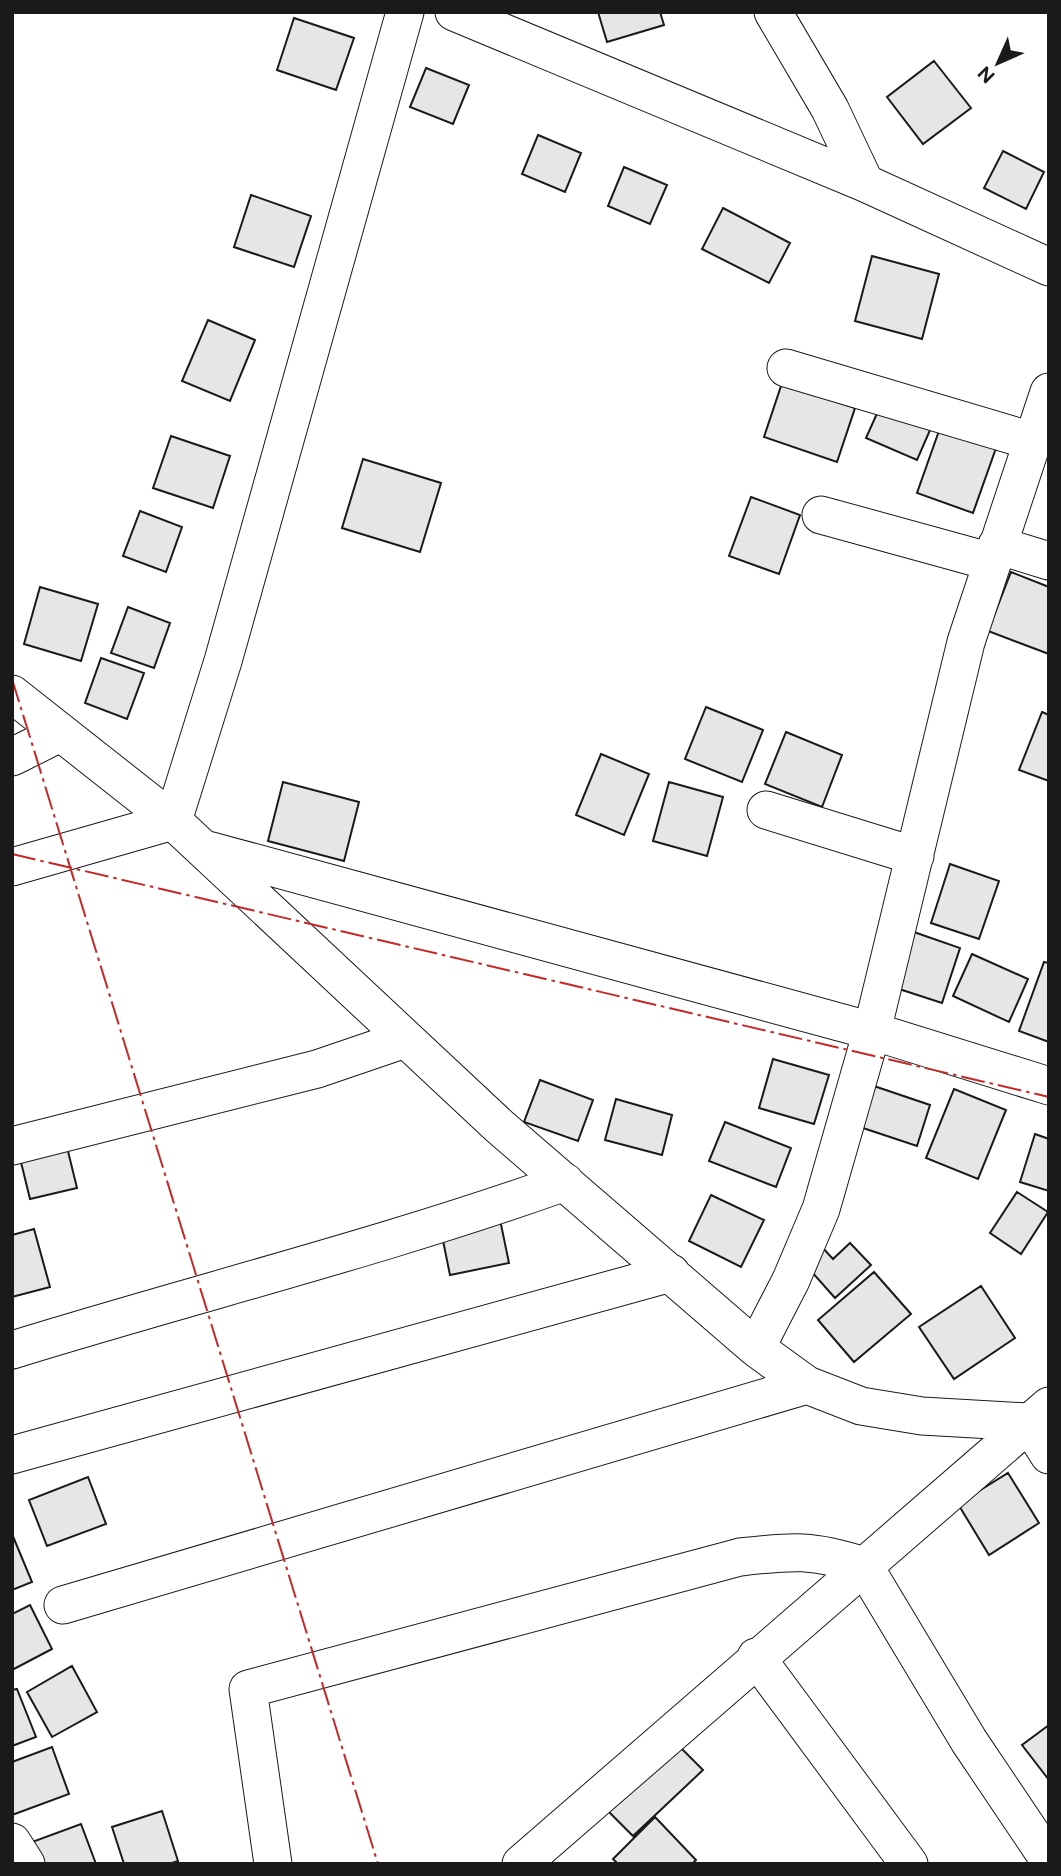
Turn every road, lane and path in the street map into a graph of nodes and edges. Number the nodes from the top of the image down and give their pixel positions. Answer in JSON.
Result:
{"nodes":[{"id":1,"x":405,"y":12,"type":"edge"},
{"id":2,"x":454,"y":12,"type":"edge"},
{"id":3,"x":773,"y":12,"type":"edge"},
{"id":4,"x":865,"y":183,"type":"junction"},
{"id":5,"x":1049,"y":267,"type":"edge"},
{"id":6,"x":786,"y":368,"type":"dead end"},
{"id":7,"x":1049,"y":392,"type":"edge"},
{"id":8,"x":1032,"y":441,"type":"junction"},
{"id":9,"x":821,"y":514,"type":"dead end"},
{"id":10,"x":995,"y":554,"type":"junction"},
{"id":11,"x":1049,"y":561,"type":"edge"},
{"id":12,"x":12,"y":694,"type":"edge"},
{"id":13,"x":60,"y":733,"type":"junction"},
{"id":14,"x":12,"y":758,"type":"edge"},
{"id":15,"x":766,"y":810,"type":"dead end"},
{"id":16,"x":173,"y":821,"type":"junction"},
{"id":17,"x":206,"y":849,"type":"junction"},
{"id":18,"x":915,"y":856,"type":"junction"},
{"id":19,"x":12,"y":867,"type":"edge"},
{"id":20,"x":872,"y":1031,"type":"junction"},
{"id":21,"x":405,"y":1039,"type":"junction"},
{"id":22,"x":1049,"y":1086,"type":"edge"},
{"id":23,"x":12,"y":1146,"type":"edge"},
{"id":24,"x":565,"y":1182,"type":"junction"},
{"id":25,"x":671,"y":1273,"type":"junction"},
{"id":26,"x":755,"y":1348,"type":"junction"},
{"id":27,"x":12,"y":1350,"type":"edge"},
{"id":28,"x":807,"y":1385,"type":"junction"},
{"id":29,"x":1039,"y":1414,"type":"edge"},
{"id":30,"x":12,"y":1455,"type":"edge"},
{"id":31,"x":1049,"y":1455,"type":"edge"},
{"id":32,"x":864,"y":1566,"type":"junction"},
{"id":33,"x":63,"y":1605,"type":"dead end"},
{"id":34,"x":757,"y":1657,"type":"junction"},
{"id":35,"x":12,"y":1842,"type":"edge"},
{"id":36,"x":1049,"y":1860,"type":"edge"},
{"id":37,"x":26,"y":1864,"type":"edge"},
{"id":38,"x":273,"y":1864,"type":"edge"},
{"id":39,"x":522,"y":1864,"type":"edge"},
{"id":40,"x":909,"y":1864,"type":"edge"}],
"edges":[{"from":1,"to":16,"type":"street"},
{"from":2,"to":4,"type":"street"},
{"from":3,"to":4,"type":"street"},
{"from":4,"to":5,"type":"street"},
{"from":6,"to":8,"type":"street"},
{"from":7,"to":8,"type":"street"},
{"from":8,"to":10,"type":"street"},
{"from":9,"to":10,"type":"street"},
{"from":10,"to":11,"type":"street"},
{"from":10,"to":18,"type":"street"},
{"from":12,"to":13,"type":"street"},
{"from":13,"to":14,"type":"street"},
{"from":13,"to":16,"type":"street"},
{"from":15,"to":18,"type":"street"},
{"from":16,"to":17,"type":"street"},
{"from":16,"to":19,"type":"street"},
{"from":17,"to":20,"type":"street"},
{"from":17,"to":21,"type":"street"},
{"from":18,"to":20,"type":"street"},
{"from":20,"to":22,"type":"street"},
{"from":20,"to":26,"type":"street"},
{"from":21,"to":23,"type":"street"},
{"from":21,"to":24,"type":"street"},
{"from":24,"to":25,"type":"street"},
{"from":24,"to":27,"type":"street"},
{"from":25,"to":26,"type":"street"},
{"from":25,"to":30,"type":"street"},
{"from":26,"to":28,"type":"street"},
{"from":28,"to":29,"type":"street"},
{"from":28,"to":33,"type":"street"},
{"from":29,"to":31,"type":"street"},
{"from":29,"to":32,"type":"street"},
{"from":32,"to":34,"type":"street"},
{"from":32,"to":36,"type":"street"},
{"from":32,"to":38,"type":"street"},
{"from":34,"to":39,"type":"street"},
{"from":34,"to":40,"type":"street"},
{"from":35,"to":37,"type":"street"}]}
